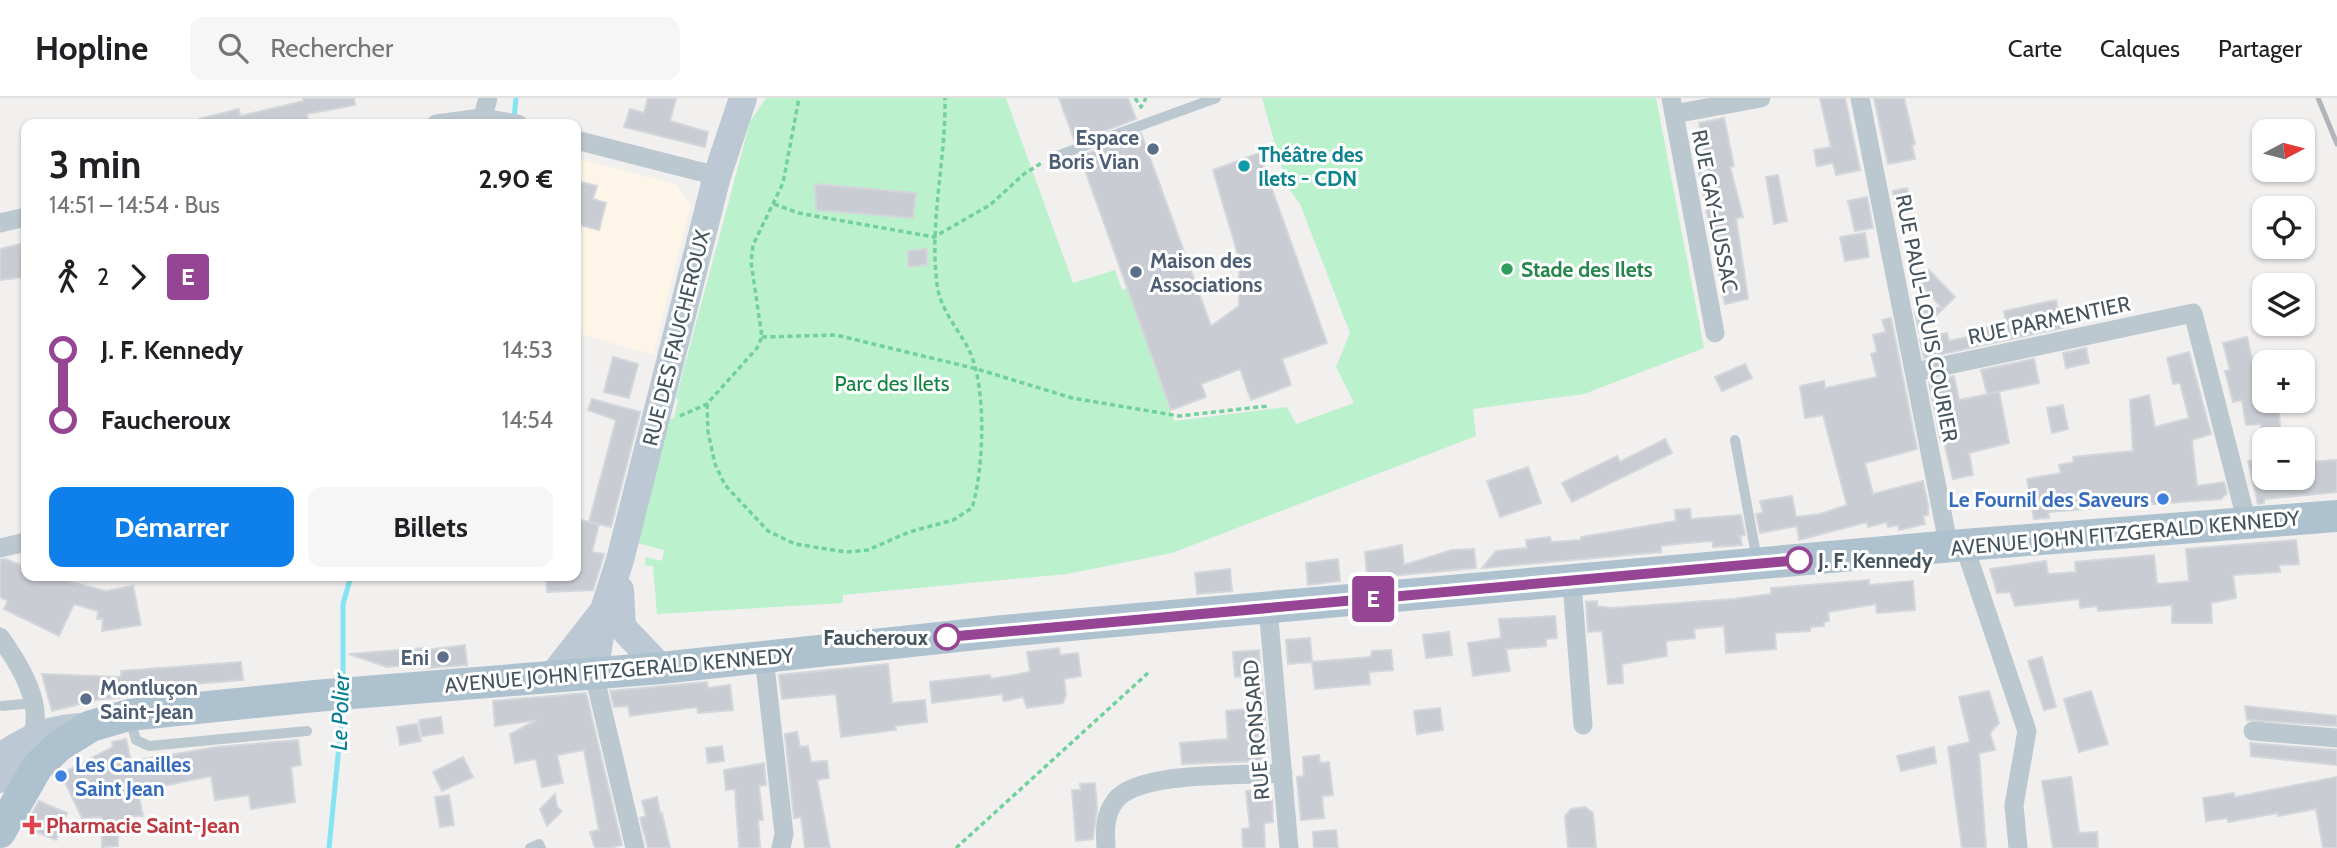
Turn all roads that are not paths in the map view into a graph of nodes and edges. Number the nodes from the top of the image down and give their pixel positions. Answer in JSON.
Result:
{"nodes":[{"id":1,"x":488,"y":98,"type":"edge"},
{"id":2,"x":1216,"y":98,"type":"edge"},
{"id":3,"x":1761,"y":98,"type":"edge"},
{"id":4,"x":1860,"y":98,"type":"edge"},
{"id":5,"x":743,"y":105,"type":"edge"},
{"id":6,"x":1673,"y":106,"type":"edge"},
{"id":7,"x":483,"y":119,"type":"edge"},
{"id":8,"x":581,"y":141,"type":"edge"},
{"id":9,"x":1054,"y":157,"type":"road end"},
{"id":10,"x":718,"y":176,"type":"junction"},
{"id":11,"x":21,"y":219,"type":"edge"},
{"id":12,"x":0,"y":223,"type":"edge"},
{"id":13,"x":1715,"y":333,"type":"dead end"},
{"id":14,"x":1914,"y":372,"type":"junction"},
{"id":15,"x":1735,"y":440,"type":"dead end"},
{"id":16,"x":2337,"y":516,"type":"edge"},
{"id":17,"x":2247,"y":523,"type":"junction"},
{"id":18,"x":21,"y":543,"type":"edge"},
{"id":19,"x":1956,"y":547,"type":"junction"},
{"id":20,"x":0,"y":548,"type":"edge"},
{"id":21,"x":1757,"y":564,"type":"junction"},
{"id":22,"x":1572,"y":583,"type":"junction"},
{"id":23,"x":1268,"y":608,"type":"junction"},
{"id":24,"x":613,"y":619,"type":"junction"},
{"id":25,"x":0,"y":637,"type":"edge"},
{"id":26,"x":764,"y":657,"type":"junction"},
{"id":27,"x":661,"y":668,"type":"junction"},
{"id":28,"x":594,"y":674,"type":"junction"},
{"id":29,"x":551,"y":678,"type":"junction"},
{"id":30,"x":33,"y":703,"type":"junction"},
{"id":31,"x":2,"y":706,"type":"dead end"},
{"id":32,"x":129,"y":715,"type":"junction"},
{"id":33,"x":1583,"y":725,"type":"dead end"},
{"id":34,"x":91,"y":726,"type":"junction"},
{"id":35,"x":307,"y":731,"type":"dead end"},
{"id":36,"x":2253,"y":731,"type":"dead end"},
{"id":37,"x":34,"y":735,"type":"junction"},
{"id":38,"x":2337,"y":738,"type":"edge"},
{"id":39,"x":37,"y":767,"type":"junction"},
{"id":40,"x":1,"y":771,"type":"edge"},
{"id":41,"x":1283,"y":774,"type":"junction"},
{"id":42,"x":1,"y":828,"type":"edge"},
{"id":43,"x":530,"y":848,"type":"edge"},
{"id":44,"x":541,"y":848,"type":"edge"},
{"id":45,"x":635,"y":848,"type":"edge"},
{"id":46,"x":781,"y":848,"type":"edge"},
{"id":47,"x":1106,"y":848,"type":"edge"},
{"id":48,"x":1289,"y":848,"type":"edge"},
{"id":49,"x":2018,"y":848,"type":"edge"}],
"edges":[{"from":1,"to":7,"type":"street"},
{"from":2,"to":9,"type":"lane"},
{"from":3,"to":6,"type":"street"},
{"from":4,"to":14,"type":"street","name":"RUE PAUL-LOUIS COURIER"},
{"from":5,"to":10,"type":"street","name":"RUE DES FAUCHEROUX"},
{"from":6,"to":13,"type":"street","name":"RUE GAY-LUSSAC"},
{"from":8,"to":10,"type":"street"},
{"from":10,"to":24,"type":"street","name":"RUE DES FAUCHEROUX"},
{"from":11,"to":12,"type":"street"},
{"from":14,"to":17,"type":"street","name":"RUE PARMENTIER"},
{"from":14,"to":19,"type":"street","name":"RUE PAUL-LOUIS COURIER"},
{"from":15,"to":21,"type":"lane"},
{"from":16,"to":17,"type":"main road","name":"AVENUE JOHN FITZGERALD KENNEDY"},
{"from":17,"to":19,"type":"main road","name":"AVENUE JOHN FITZGERALD KENNEDY"},
{"from":18,"to":20,"type":"street"},
{"from":19,"to":21,"type":"main road","name":"AVENUE JOHN FITZGERALD KENNEDY"},
{"from":19,"to":49,"type":"street","name":"RUE PAUL-LOUIS COURIER"},
{"from":21,"to":22,"type":"main road","name":"AVENUE JOHN FITZGERALD KENNEDY"},
{"from":22,"to":23,"type":"main road","name":"AVENUE JOHN FITZGERALD KENNEDY"},
{"from":22,"to":33,"type":"street"},
{"from":23,"to":26,"type":"main road","name":"AVENUE JOHN FITZGERALD KENNEDY"},
{"from":23,"to":41,"type":"street","name":"RUE RONSARD"},
{"from":24,"to":27,"type":"street"},
{"from":24,"to":28,"type":"street"},
{"from":24,"to":29,"type":"street"},
{"from":25,"to":30,"type":"street"},
{"from":26,"to":27,"type":"main road","name":"AVENUE JOHN FITZGERALD KENNEDY"},
{"from":26,"to":46,"type":"street"},
{"from":27,"to":28,"type":"main road","name":"AVENUE JOHN FITZGERALD KENNEDY"},
{"from":28,"to":29,"type":"main road","name":"AVENUE JOHN FITZGERALD KENNEDY"},
{"from":28,"to":45,"type":"street"},
{"from":29,"to":32,"type":"main road","name":"AVENUE JOHN FITZGERALD KENNEDY"},
{"from":30,"to":31,"type":"lane"},
{"from":30,"to":37,"type":"street"},
{"from":32,"to":34,"type":"main road","name":"AVENUE JOHN FITZGERALD KENNEDY"},
{"from":32,"to":35,"type":"lane"},
{"from":34,"to":37,"type":"street"},
{"from":34,"to":39,"type":"main road","name":"AVENUE JOHN FITZGERALD KENNEDY"},
{"from":36,"to":38,"type":"street"},
{"from":37,"to":40,"type":"street"},
{"from":39,"to":40,"type":"street"},
{"from":39,"to":42,"type":"main road","name":"AVENUE JOHN FITZGERALD KENNEDY"},
{"from":41,"to":47,"type":"street"},
{"from":41,"to":48,"type":"street","name":"RUE RONSARD"},
{"from":43,"to":44,"type":"lane"}]}
